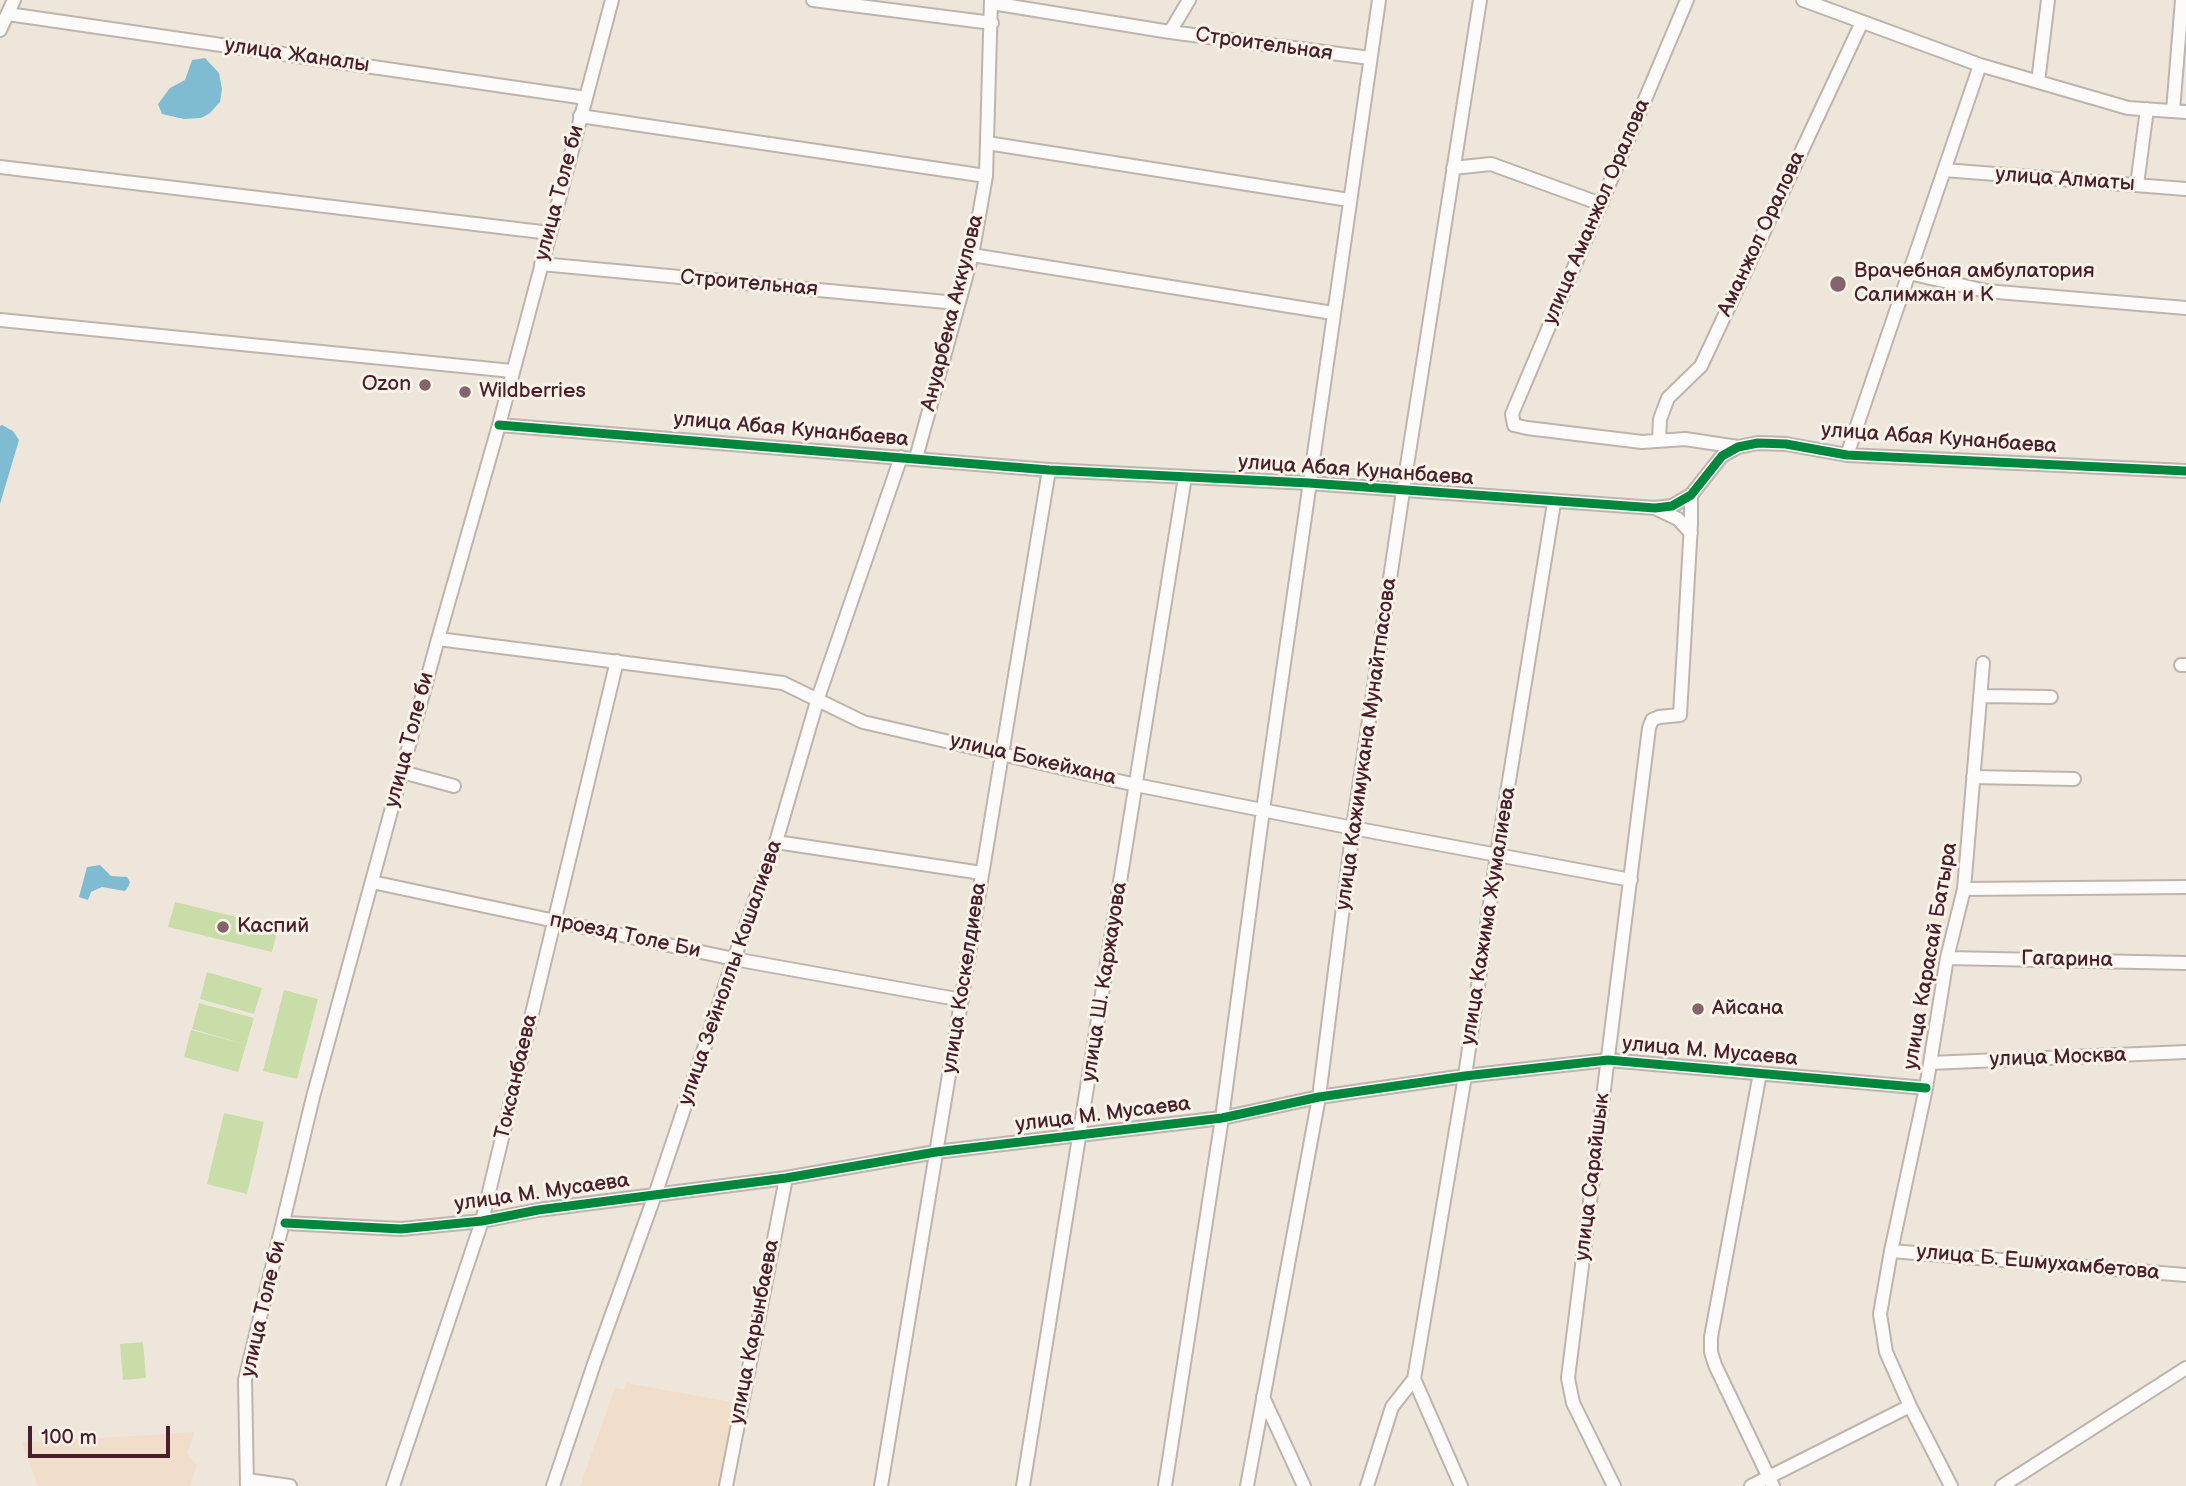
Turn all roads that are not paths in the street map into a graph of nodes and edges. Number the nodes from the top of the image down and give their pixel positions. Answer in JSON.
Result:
{"nodes":[{"id":1,"x":14,"y":0,"type":"edge"},
{"id":2,"x":612,"y":0,"type":"edge"},
{"id":3,"x":813,"y":0,"type":"edge"},
{"id":4,"x":1189,"y":0,"type":"edge"},
{"id":5,"x":1379,"y":0,"type":"edge"},
{"id":6,"x":1480,"y":0,"type":"edge"},
{"id":7,"x":1687,"y":0,"type":"edge"},
{"id":8,"x":1803,"y":0,"type":"edge"},
{"id":9,"x":2048,"y":0,"type":"edge"},
{"id":10,"x":2182,"y":0,"type":"edge"},
{"id":11,"x":991,"y":1,"type":"edge"},
{"id":12,"x":8,"y":14,"type":"junction"},
{"id":13,"x":1862,"y":22,"type":"junction"},
{"id":14,"x":992,"y":23,"type":"junction"},
{"id":15,"x":0,"y":30,"type":"edge"},
{"id":16,"x":1170,"y":32,"type":"junction"},
{"id":17,"x":1370,"y":58,"type":"junction"},
{"id":18,"x":1980,"y":65,"type":"junction"},
{"id":19,"x":2038,"y":82,"type":"junction"},
{"id":20,"x":586,"y":98,"type":"junction"},
{"id":21,"x":2147,"y":109,"type":"junction"},
{"id":22,"x":2179,"y":111,"type":"edge"},
{"id":23,"x":580,"y":116,"type":"junction"},
{"id":24,"x":987,"y":143,"type":"junction"},
{"id":25,"x":0,"y":167,"type":"edge"},
{"id":26,"x":1453,"y":169,"type":"junction"},
{"id":27,"x":1944,"y":170,"type":"junction"},
{"id":28,"x":986,"y":176,"type":"junction"},
{"id":29,"x":2137,"y":185,"type":"junction"},
{"id":30,"x":2186,"y":189,"type":"edge"},
{"id":31,"x":1349,"y":200,"type":"junction"},
{"id":32,"x":1601,"y":204,"type":"junction"},
{"id":33,"x":550,"y":233,"type":"junction"},
{"id":34,"x":972,"y":255,"type":"junction"},
{"id":35,"x":541,"y":264,"type":"junction"},
{"id":36,"x":1909,"y":273,"type":"junction"},
{"id":37,"x":957,"y":303,"type":"junction"},
{"id":38,"x":2186,"y":308,"type":"edge"},
{"id":39,"x":1333,"y":313,"type":"junction"},
{"id":40,"x":0,"y":320,"type":"edge"},
{"id":41,"x":512,"y":371,"type":"junction"},
{"id":42,"x":499,"y":425,"type":"junction"},
{"id":43,"x":1514,"y":425,"type":"joint"},
{"id":44,"x":1659,"y":440,"type":"junction"},
{"id":45,"x":1738,"y":447,"type":"junction"},
{"id":46,"x":1847,"y":455,"type":"junction"},
{"id":47,"x":901,"y":457,"type":"junction"},
{"id":48,"x":916,"y":458,"type":"junction"},
{"id":49,"x":1049,"y":470,"type":"junction"},
{"id":50,"x":2186,"y":471,"type":"edge"},
{"id":51,"x":1185,"y":477,"type":"junction"},
{"id":52,"x":1309,"y":484,"type":"junction"},
{"id":53,"x":1403,"y":491,"type":"junction"},
{"id":54,"x":1691,"y":495,"type":"junction"},
{"id":55,"x":1554,"y":503,"type":"junction"},
{"id":56,"x":1655,"y":508,"type":"junction"},
{"id":57,"x":1691,"y":533,"type":"junction"},
{"id":58,"x":438,"y":639,"type":"junction"},
{"id":59,"x":617,"y":661,"type":"junction"},
{"id":60,"x":1983,"y":663,"type":"dead end"},
{"id":61,"x":1980,"y":696,"type":"junction"},
{"id":62,"x":2051,"y":697,"type":"dead end"},
{"id":63,"x":818,"y":698,"type":"junction"},
{"id":64,"x":1002,"y":752,"type":"junction"},
{"id":65,"x":402,"y":772,"type":"junction"},
{"id":66,"x":1973,"y":778,"type":"junction"},
{"id":67,"x":2074,"y":779,"type":"dead end"},
{"id":68,"x":1136,"y":785,"type":"junction"},
{"id":69,"x":454,"y":786,"type":"dead end"},
{"id":70,"x":1263,"y":810,"type":"junction"},
{"id":71,"x":1353,"y":828,"type":"junction"},
{"id":72,"x":776,"y":842,"type":"junction"},
{"id":73,"x":1497,"y":855,"type":"junction"},
{"id":74,"x":982,"y":873,"type":"junction"},
{"id":75,"x":1631,"y":880,"type":"junction"},
{"id":76,"x":372,"y":882,"type":"junction"},
{"id":77,"x":2186,"y":887,"type":"edge"},
{"id":78,"x":1964,"y":889,"type":"junction"},
{"id":79,"x":554,"y":921,"type":"junction"},
{"id":80,"x":1947,"y":958,"type":"junction"},
{"id":81,"x":734,"y":959,"type":"junction"},
{"id":82,"x":2186,"y":963,"type":"edge"},
{"id":83,"x":962,"y":1000,"type":"junction"},
{"id":84,"x":2186,"y":1052,"type":"edge"},
{"id":85,"x":1608,"y":1060,"type":"junction"},
{"id":86,"x":1930,"y":1063,"type":"junction"},
{"id":87,"x":1760,"y":1073,"type":"junction"},
{"id":88,"x":1465,"y":1076,"type":"junction"},
{"id":89,"x":1926,"y":1088,"type":"junction"},
{"id":90,"x":1319,"y":1097,"type":"junction"},
{"id":91,"x":1222,"y":1118,"type":"junction"},
{"id":92,"x":1080,"y":1135,"type":"junction"},
{"id":93,"x":936,"y":1152,"type":"junction"},
{"id":94,"x":786,"y":1178,"type":"junction"},
{"id":95,"x":655,"y":1195,"type":"junction"},
{"id":96,"x":482,"y":1221,"type":"junction"},
{"id":97,"x":285,"y":1223,"type":"junction"},
{"id":98,"x":1891,"y":1251,"type":"junction"},
{"id":99,"x":2186,"y":1275,"type":"edge"},
{"id":100,"x":2186,"y":1368,"type":"edge"},
{"id":101,"x":1414,"y":1379,"type":"junction"},
{"id":102,"x":1263,"y":1396,"type":"junction"},
{"id":103,"x":1910,"y":1406,"type":"junction"},
{"id":104,"x":1771,"y":1482,"type":"edge"},
{"id":105,"x":247,"y":1483,"type":"edge"},
{"id":106,"x":290,"y":1486,"type":"edge"},
{"id":107,"x":393,"y":1486,"type":"edge"},
{"id":108,"x":553,"y":1486,"type":"edge"},
{"id":109,"x":726,"y":1486,"type":"edge"},
{"id":110,"x":881,"y":1486,"type":"edge"},
{"id":111,"x":1023,"y":1486,"type":"edge"},
{"id":112,"x":1165,"y":1486,"type":"edge"},
{"id":113,"x":1247,"y":1486,"type":"edge"},
{"id":114,"x":1304,"y":1486,"type":"edge"},
{"id":115,"x":1367,"y":1486,"type":"edge"},
{"id":116,"x":1461,"y":1486,"type":"edge"},
{"id":117,"x":1615,"y":1486,"type":"edge"},
{"id":118,"x":1751,"y":1486,"type":"edge"},
{"id":119,"x":1951,"y":1486,"type":"edge"},
{"id":120,"x":2002,"y":1486,"type":"edge"}],
"edges":[{"from":1,"to":12,"type":"street"},
{"from":2,"to":20,"type":"street","name":"улица Толе би"},
{"from":3,"to":14,"type":"street"},
{"from":4,"to":16,"type":"street"},
{"from":5,"to":17,"type":"street"},
{"from":6,"to":26,"type":"street","name":"улица Кажимукана Мунайтпасова"},
{"from":7,"to":32,"type":"street","name":"улица Аманжол Оралова"},
{"from":8,"to":13,"type":"street"},
{"from":9,"to":19,"type":"street"},
{"from":10,"to":22,"type":"street"},
{"from":11,"to":14,"type":"street","name":"Ануарбека Аккулова"},
{"from":11,"to":16,"type":"street","name":"Строительная"},
{"from":12,"to":15,"type":"street"},
{"from":12,"to":20,"type":"street","name":"улица Жаналы"},
{"from":13,"to":18,"type":"street"},
{"from":13,"to":44,"type":"street","name":"Аманжол Оралова"},
{"from":14,"to":24,"type":"street","name":"Ануарбека Аккулова"},
{"from":16,"to":17,"type":"street","name":"Строительная"},
{"from":17,"to":31,"type":"street"},
{"from":18,"to":19,"type":"street"},
{"from":18,"to":27,"type":"street"},
{"from":19,"to":21,"type":"street"},
{"from":20,"to":23,"type":"street","name":"улица Толе би"},
{"from":21,"to":22,"type":"street"},
{"from":21,"to":29,"type":"street"},
{"from":23,"to":28,"type":"street"},
{"from":23,"to":33,"type":"street","name":"улица Толе би"},
{"from":24,"to":28,"type":"street","name":"Ануарбека Аккулова"},
{"from":24,"to":31,"type":"street"},
{"from":25,"to":33,"type":"street"},
{"from":26,"to":32,"type":"street"},
{"from":26,"to":53,"type":"street","name":"улица Кажимукана Мунайтпасова"},
{"from":27,"to":29,"type":"street","name":"улица Алматы"},
{"from":27,"to":36,"type":"street"},
{"from":28,"to":34,"type":"street","name":"Ануарбека Аккулова"},
{"from":29,"to":30,"type":"street","name":"улица Алматы"},
{"from":31,"to":39,"type":"street"},
{"from":32,"to":43,"type":"street","name":"улица Аманжол Оралова"},
{"from":33,"to":35,"type":"street","name":"улица Толе би"},
{"from":34,"to":37,"type":"street","name":"Ануарбека Аккулова"},
{"from":34,"to":39,"type":"street"},
{"from":35,"to":37,"type":"street","name":"Строительная"},
{"from":35,"to":41,"type":"street","name":"улица Толе би"},
{"from":36,"to":38,"type":"street"},
{"from":36,"to":46,"type":"street"},
{"from":37,"to":48,"type":"street","name":"Ануарбека Аккулова"},
{"from":39,"to":52,"type":"street"},
{"from":40,"to":41,"type":"street"},
{"from":41,"to":42,"type":"street","name":"улица Толе би"},
{"from":42,"to":47,"type":"street","name":"улица Абая Кунанбаева"},
{"from":42,"to":58,"type":"street","name":"улица Толе би"},
{"from":43,"to":44,"type":"street","name":"улица Абая Кунанбаева"},
{"from":44,"to":45,"type":"street","name":"улица Абая Кунанбаева"},
{"from":45,"to":46,"type":"street","name":"улица Абая Кунанбаева"},
{"from":45,"to":54,"type":"street"},
{"from":46,"to":50,"type":"street","name":"улица Абая Кунанбаева"},
{"from":47,"to":48,"type":"street","name":"улица Абая Кунанбаева"},
{"from":47,"to":63,"type":"street","name":"улица Зейноллы Кошалиева"},
{"from":48,"to":49,"type":"street","name":"улица Абая Кунанбаева"},
{"from":49,"to":51,"type":"street","name":"улица Абая Кунанбаева"},
{"from":49,"to":64,"type":"street","name":"улица Коскелдиева"},
{"from":51,"to":52,"type":"street","name":"улица Абая Кунанбаева"},
{"from":51,"to":68,"type":"street","name":"улица Ш. Каржауова"},
{"from":52,"to":53,"type":"street","name":"улица Абая Кунанбаева"},
{"from":52,"to":70,"type":"street"},
{"from":53,"to":55,"type":"street","name":"улица Абая Кунанбаева"},
{"from":53,"to":71,"type":"street","name":"улица Кажимукана Мунайтпасова"},
{"from":54,"to":56,"type":"street","name":"улица Абая Кунанбаева"},
{"from":54,"to":57,"type":"street"},
{"from":55,"to":56,"type":"street","name":"улица Абая Кунанбаева"},
{"from":55,"to":73,"type":"street","name":"улица Кажима Жумалиева"},
{"from":56,"to":57,"type":"street"},
{"from":57,"to":75,"type":"street","name":"улица Сарайшык"},
{"from":58,"to":59,"type":"street","name":"улица Бокейхана"},
{"from":58,"to":65,"type":"street","name":"улица Толе би"},
{"from":59,"to":63,"type":"street","name":"улица Бокейхана"},
{"from":59,"to":79,"type":"street","name":"Токсанбаева"},
{"from":60,"to":61,"type":"street","name":"улица Карасай Батыра"},
{"from":61,"to":62,"type":"street"},
{"from":61,"to":66,"type":"street","name":"улица Карасай Батыра"},
{"from":63,"to":64,"type":"street","name":"улица Бокейхана"},
{"from":63,"to":72,"type":"street","name":"улица Зейноллы Кошалиева"},
{"from":64,"to":68,"type":"street","name":"улица Бокейхана"},
{"from":64,"to":74,"type":"street","name":"улица Коскелдиева"},
{"from":65,"to":69,"type":"street"},
{"from":65,"to":76,"type":"street","name":"улица Толе би"},
{"from":66,"to":67,"type":"street"},
{"from":66,"to":78,"type":"street","name":"улица Карасай Батыра"},
{"from":68,"to":70,"type":"street","name":"улица Бокейхана"},
{"from":68,"to":92,"type":"street","name":"улица Ш. Каржауова"},
{"from":70,"to":71,"type":"street","name":"улица Бокейхана"},
{"from":70,"to":91,"type":"street"},
{"from":71,"to":73,"type":"street","name":"улица Бокейхана"},
{"from":71,"to":90,"type":"street","name":"улица Кажимукана Мунайтпасова"},
{"from":72,"to":74,"type":"street"},
{"from":72,"to":81,"type":"street","name":"улица Зейноллы Кошалиева"},
{"from":73,"to":75,"type":"street","name":"улица Бокейхана"},
{"from":73,"to":88,"type":"street","name":"улица Кажима Жумалиева"},
{"from":74,"to":83,"type":"street","name":"улица Коскелдиева"},
{"from":75,"to":85,"type":"street","name":"улица Сарайшык"},
{"from":76,"to":79,"type":"street","name":"проезд Толе Би"},
{"from":76,"to":97,"type":"street","name":"улица Толе би"},
{"from":77,"to":78,"type":"street"},
{"from":78,"to":80,"type":"street","name":"улица Карасай Батыра"},
{"from":79,"to":81,"type":"street","name":"проезд Толе Би"},
{"from":79,"to":96,"type":"street","name":"Токсанбаева"},
{"from":80,"to":82,"type":"street","name":"Гагарина"},
{"from":80,"to":86,"type":"street","name":"улица Карасай Батыра"},
{"from":81,"to":83,"type":"street","name":"проезд Толе Би"},
{"from":81,"to":95,"type":"street","name":"улица Зейноллы Кошалиева"},
{"from":83,"to":93,"type":"street","name":"улица Коскелдиева"},
{"from":84,"to":86,"type":"street","name":"улица Москва"},
{"from":85,"to":87,"type":"street","name":"улица М. Мусаева"},
{"from":85,"to":88,"type":"street","name":"улица М. Мусаева"},
{"from":85,"to":117,"type":"street","name":"улица Сарайшык"},
{"from":86,"to":89,"type":"street","name":"улица Карасай Батыра"},
{"from":87,"to":89,"type":"street","name":"улица М. Мусаева"},
{"from":87,"to":104,"type":"street"},
{"from":88,"to":90,"type":"street","name":"улица М. Мусаева"},
{"from":88,"to":101,"type":"street","name":"улица Кажима Жумалиева"},
{"from":89,"to":98,"type":"street","name":"улица Карасай Батыра"},
{"from":90,"to":91,"type":"street","name":"улица М. Мусаева"},
{"from":90,"to":102,"type":"street","name":"улица Кажимукана Мунайтпасова"},
{"from":91,"to":92,"type":"street","name":"улица М. Мусаева"},
{"from":91,"to":112,"type":"street"},
{"from":92,"to":93,"type":"street","name":"улица М. Мусаева"},
{"from":92,"to":111,"type":"street","name":"улица Ш. Каржауова"},
{"from":93,"to":94,"type":"street","name":"улица М. Мусаева"},
{"from":93,"to":110,"type":"street","name":"улица Коскелдиева"},
{"from":94,"to":95,"type":"street","name":"улица М. Мусаева"},
{"from":94,"to":109,"type":"street","name":"улица Карынбаева"},
{"from":95,"to":96,"type":"street","name":"улица М. Мусаева"},
{"from":95,"to":108,"type":"street","name":"улица Зейноллы Кошалиева"},
{"from":96,"to":97,"type":"street","name":"улица М. Мусаева"},
{"from":96,"to":107,"type":"street","name":"Токсанбаева"},
{"from":97,"to":105,"type":"street","name":"улица Толе би"},
{"from":98,"to":99,"type":"street","name":"улица Б. Ешмухамбетова"},
{"from":98,"to":103,"type":"street","name":"улица Карасай Батыра"},
{"from":100,"to":120,"type":"street"},
{"from":101,"to":115,"type":"street"},
{"from":101,"to":116,"type":"street"},
{"from":102,"to":113,"type":"street","name":"улица Кажимукана Мунайтпасова"},
{"from":102,"to":114,"type":"street"},
{"from":103,"to":104,"type":"street"},
{"from":103,"to":119,"type":"street","name":"улица Карасай Батыра"},
{"from":104,"to":118,"type":"street"},
{"from":105,"to":106,"type":"street"}]}
